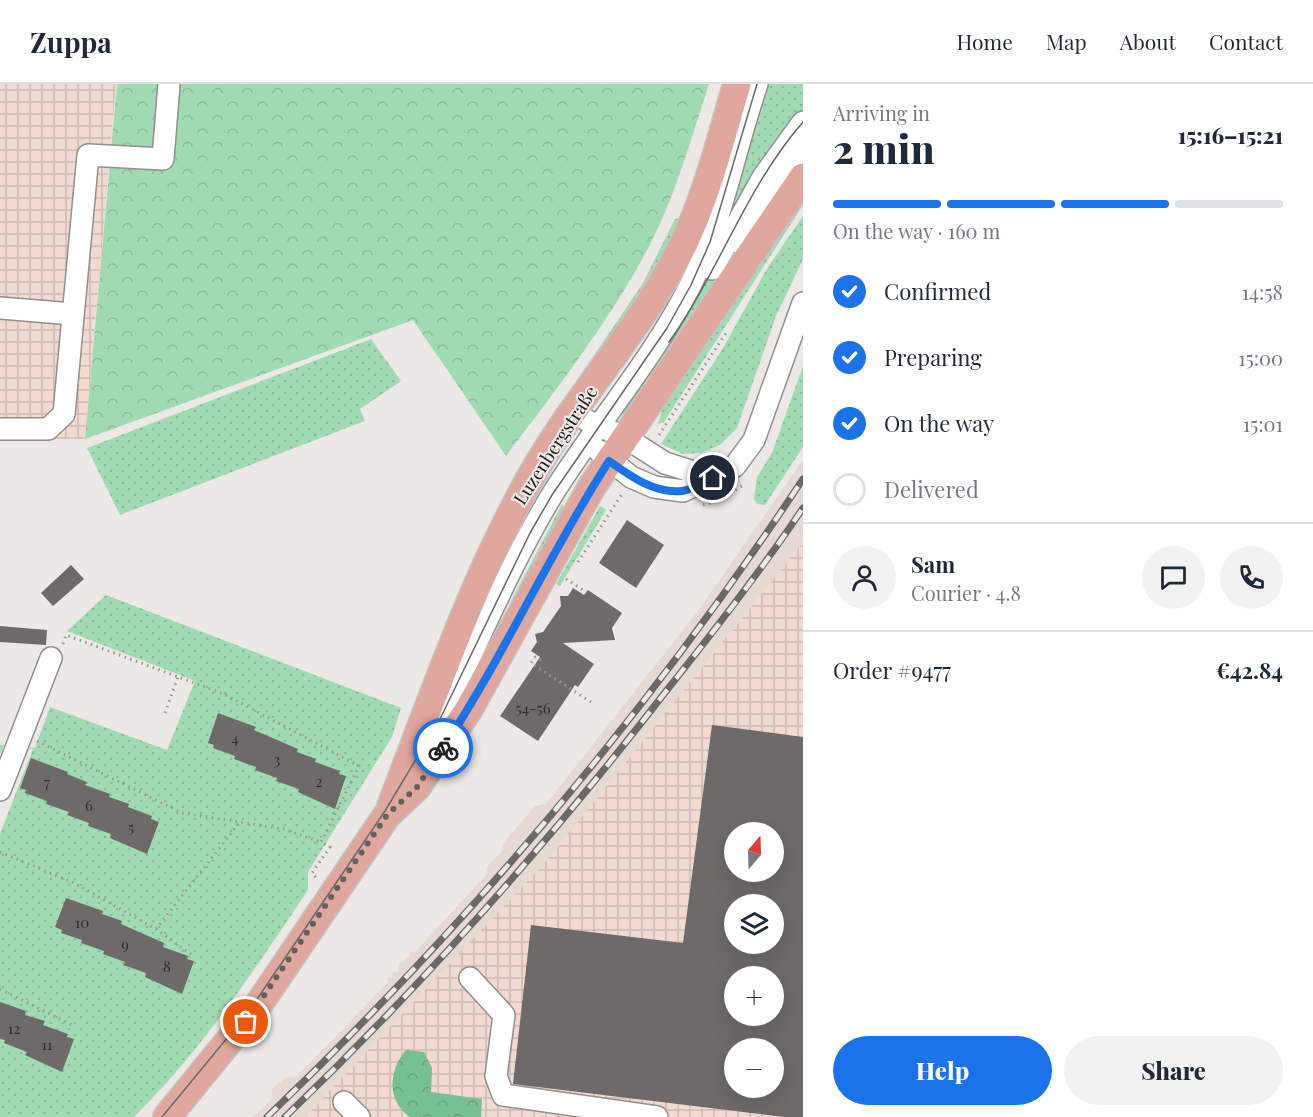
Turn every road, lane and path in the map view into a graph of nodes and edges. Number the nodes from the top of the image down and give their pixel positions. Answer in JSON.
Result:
{"nodes":[{"id":1,"x":169,"y":84,"type":"edge"},
{"id":2,"x":737,"y":84,"type":"edge"},
{"id":3,"x":757,"y":84,"type":"edge"},
{"id":4,"x":803,"y":122,"type":"edge"},
{"id":5,"x":803,"y":146,"type":"edge"},
{"id":6,"x":803,"y":177,"type":"edge"},
{"id":7,"x":731,"y":281,"type":"junction"},
{"id":8,"x":803,"y":303,"type":"edge"},
{"id":9,"x":0,"y":308,"type":"edge"},
{"id":10,"x":73,"y":314,"type":"junction"},
{"id":11,"x":571,"y":415,"type":"junction"},
{"id":12,"x":0,"y":429,"type":"edge"},
{"id":13,"x":604,"y":440,"type":"junction"},
{"id":14,"x":713,"y":478,"type":"junction"},
{"id":15,"x":566,"y":579,"type":"dead end"},
{"id":16,"x":586,"y":592,"type":"dead end"},
{"id":17,"x":527,"y":651,"type":"dead end"},
{"id":18,"x":535,"y":657,"type":"junction"},
{"id":19,"x":51,"y":658,"type":"joint"},
{"id":20,"x":541,"y":660,"type":"dead end"},
{"id":21,"x":178,"y":677,"type":"junction"},
{"id":22,"x":591,"y":702,"type":"dead end"},
{"id":23,"x":165,"y":713,"type":"dead end"},
{"id":24,"x":10,"y":733,"type":"edge"},
{"id":25,"x":0,"y":790,"type":"edge"},
{"id":26,"x":387,"y":815,"type":"junction"},
{"id":27,"x":240,"y":822,"type":"junction"},
{"id":28,"x":321,"y":842,"type":"junction"},
{"id":29,"x":0,"y":852,"type":"edge"},
{"id":30,"x":319,"y":881,"type":"dead end"},
{"id":31,"x":156,"y":929,"type":"junction"},
{"id":32,"x":192,"y":955,"type":"dead end"},
{"id":33,"x":470,"y":978,"type":"dead end"},
{"id":34,"x":0,"y":989,"type":"edge"},
{"id":35,"x":72,"y":1025,"type":"dead end"},
{"id":36,"x":344,"y":1102,"type":"dead end"},
{"id":37,"x":167,"y":1117,"type":"edge"},
{"id":38,"x":360,"y":1117,"type":"edge"},
{"id":39,"x":657,"y":1117,"type":"edge"}],
"edges":[{"from":1,"to":10,"type":"street"},
{"from":2,"to":11,"type":"main road","name":"Luzenbergstraße"},
{"from":3,"to":13,"type":"street"},
{"from":4,"to":13,"type":"street"},
{"from":5,"to":7,"type":"street"},
{"from":6,"to":7,"type":"main road","name":"Luzenbergstraße"},
{"from":7,"to":13,"type":"main road","name":"Luzenbergstraße"},
{"from":8,"to":14,"type":"street"},
{"from":9,"to":10,"type":"street"},
{"from":10,"to":12,"type":"street"},
{"from":11,"to":13,"type":"street"},
{"from":11,"to":26,"type":"main road","name":"Luzenbergstraße"},
{"from":13,"to":14,"type":"street"},
{"from":13,"to":14,"type":"street"},
{"from":13,"to":26,"type":"main road","name":"Luzenbergstraße"},
{"from":15,"to":16,"type":"path"},
{"from":17,"to":18,"type":"path"},
{"from":18,"to":20,"type":"path"},
{"from":18,"to":22,"type":"path"},
{"from":19,"to":21,"type":"path"},
{"from":19,"to":24,"type":"street"},
{"from":21,"to":23,"type":"path"},
{"from":21,"to":28,"type":"path"},
{"from":24,"to":25,"type":"street"},
{"from":24,"to":27,"type":"path"},
{"from":26,"to":37,"type":"main road","name":"Luzenbergstraße"},
{"from":27,"to":28,"type":"path"},
{"from":27,"to":31,"type":"path"},
{"from":28,"to":30,"type":"path"},
{"from":29,"to":31,"type":"path"},
{"from":31,"to":32,"type":"path"},
{"from":33,"to":39,"type":"street"},
{"from":34,"to":35,"type":"path"},
{"from":36,"to":38,"type":"street"}]}
